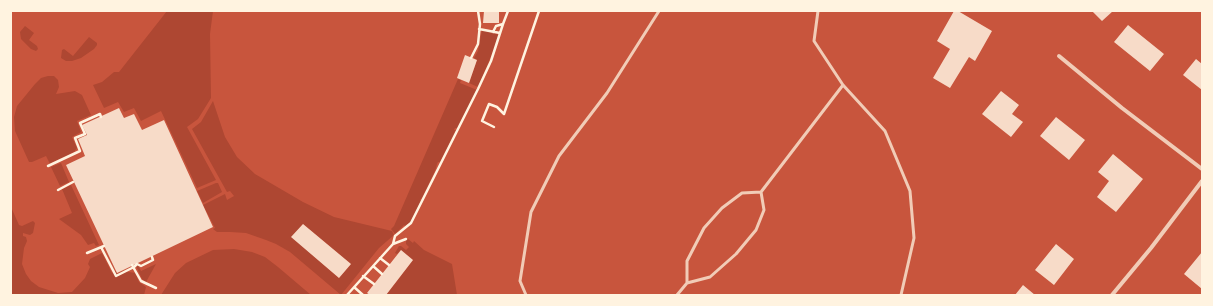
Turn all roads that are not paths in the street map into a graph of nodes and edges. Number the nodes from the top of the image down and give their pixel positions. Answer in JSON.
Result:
{"nodes":[{"id":1,"x":659,"y":11,"type":"edge"},
{"id":2,"x":818,"y":11,"type":"edge"},
{"id":3,"x":1059,"y":56,"type":"dead end"},
{"id":4,"x":843,"y":85,"type":"junction"},
{"id":5,"x":1202,"y":169,"type":"edge"},
{"id":6,"x":1202,"y":181,"type":"edge"},
{"id":7,"x":761,"y":192,"type":"junction"},
{"id":8,"x":687,"y":283,"type":"junction"},
{"id":9,"x":526,"y":295,"type":"edge"},
{"id":10,"x":677,"y":295,"type":"edge"},
{"id":11,"x":901,"y":295,"type":"edge"},
{"id":12,"x":1112,"y":295,"type":"edge"}],
"edges":[{"from":1,"to":9,"type":"lane"},
{"from":2,"to":4,"type":"lane"},
{"from":3,"to":5,"type":"street"},
{"from":4,"to":7,"type":"lane"},
{"from":4,"to":11,"type":"lane"},
{"from":6,"to":12,"type":"street"},
{"from":7,"to":8,"type":"lane"},
{"from":7,"to":8,"type":"lane"},
{"from":8,"to":10,"type":"lane"}]}
